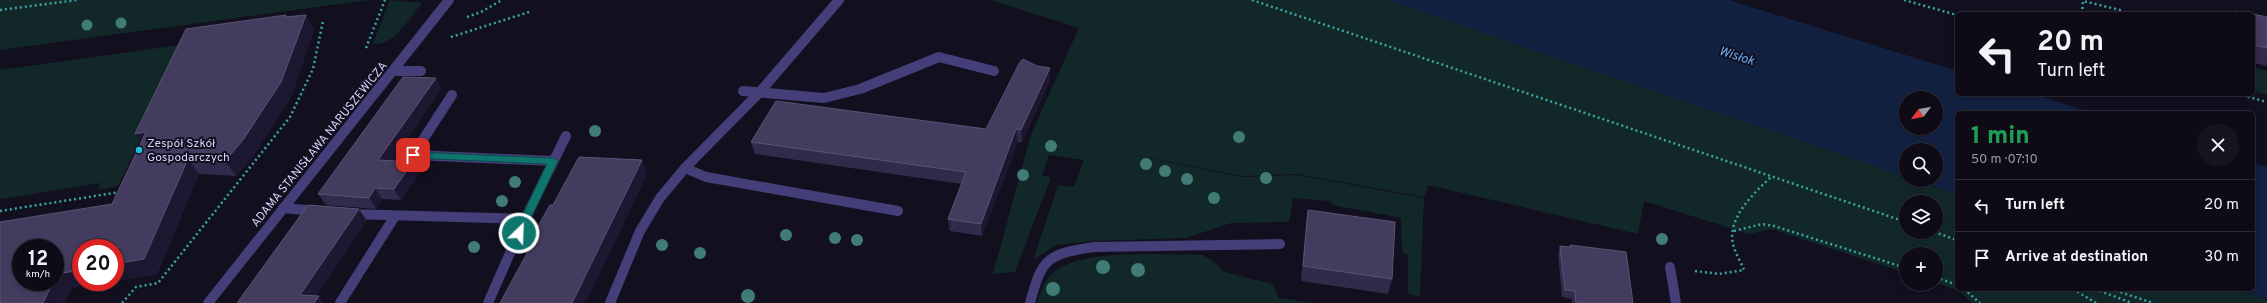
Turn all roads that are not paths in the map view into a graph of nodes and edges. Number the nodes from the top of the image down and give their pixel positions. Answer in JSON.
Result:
{"nodes":[{"id":1,"x":449,"y":0,"type":"edge"},
{"id":2,"x":839,"y":0,"type":"edge"},
{"id":3,"x":394,"y":71,"type":"junction"},
{"id":4,"x":421,"y":71,"type":"dead end"},
{"id":5,"x":994,"y":71,"type":"dead end"},
{"id":6,"x":743,"y":91,"type":"dead end"},
{"id":7,"x":759,"y":93,"type":"junction"},
{"id":8,"x":452,"y":95,"type":"dead end"},
{"id":9,"x":566,"y":136,"type":"dead end"},
{"id":10,"x":553,"y":161,"type":"junction"},
{"id":11,"x":686,"y":168,"type":"junction"},
{"id":12,"x":283,"y":208,"type":"junction"},
{"id":13,"x":898,"y":211,"type":"dead end"},
{"id":14,"x":395,"y":216,"type":"junction"},
{"id":15,"x":525,"y":219,"type":"junction"},
{"id":16,"x":1280,"y":244,"type":"dead end"},
{"id":17,"x":1670,"y":268,"type":"dead end"},
{"id":18,"x":208,"y":303,"type":"edge"},
{"id":19,"x":340,"y":303,"type":"edge"},
{"id":20,"x":488,"y":303,"type":"edge"},
{"id":21,"x":610,"y":303,"type":"edge"},
{"id":22,"x":1030,"y":303,"type":"edge"},
{"id":23,"x":1676,"y":303,"type":"edge"}],
"edges":[{"from":1,"to":3,"type":"street","name":"ADAMA STANISŁAWA NARUSZEWICZA"},
{"from":2,"to":7,"type":"street"},
{"from":3,"to":4,"type":"street"},
{"from":3,"to":12,"type":"street","name":"ADAMA STANISŁAWA NARUSZEWICZA"},
{"from":5,"to":7,"type":"street"},
{"from":6,"to":7,"type":"street"},
{"from":7,"to":11,"type":"street"},
{"from":8,"to":10,"type":"street"},
{"from":9,"to":10,"type":"street"},
{"from":10,"to":15,"type":"street"},
{"from":11,"to":13,"type":"street"},
{"from":11,"to":21,"type":"street"},
{"from":12,"to":14,"type":"street"},
{"from":12,"to":18,"type":"street","name":"ADAMA STANISŁAWA NARUSZEWICZA"},
{"from":14,"to":15,"type":"street"},
{"from":14,"to":19,"type":"street"},
{"from":15,"to":20,"type":"street"},
{"from":16,"to":22,"type":"street"},
{"from":17,"to":23,"type":"street"}]}
